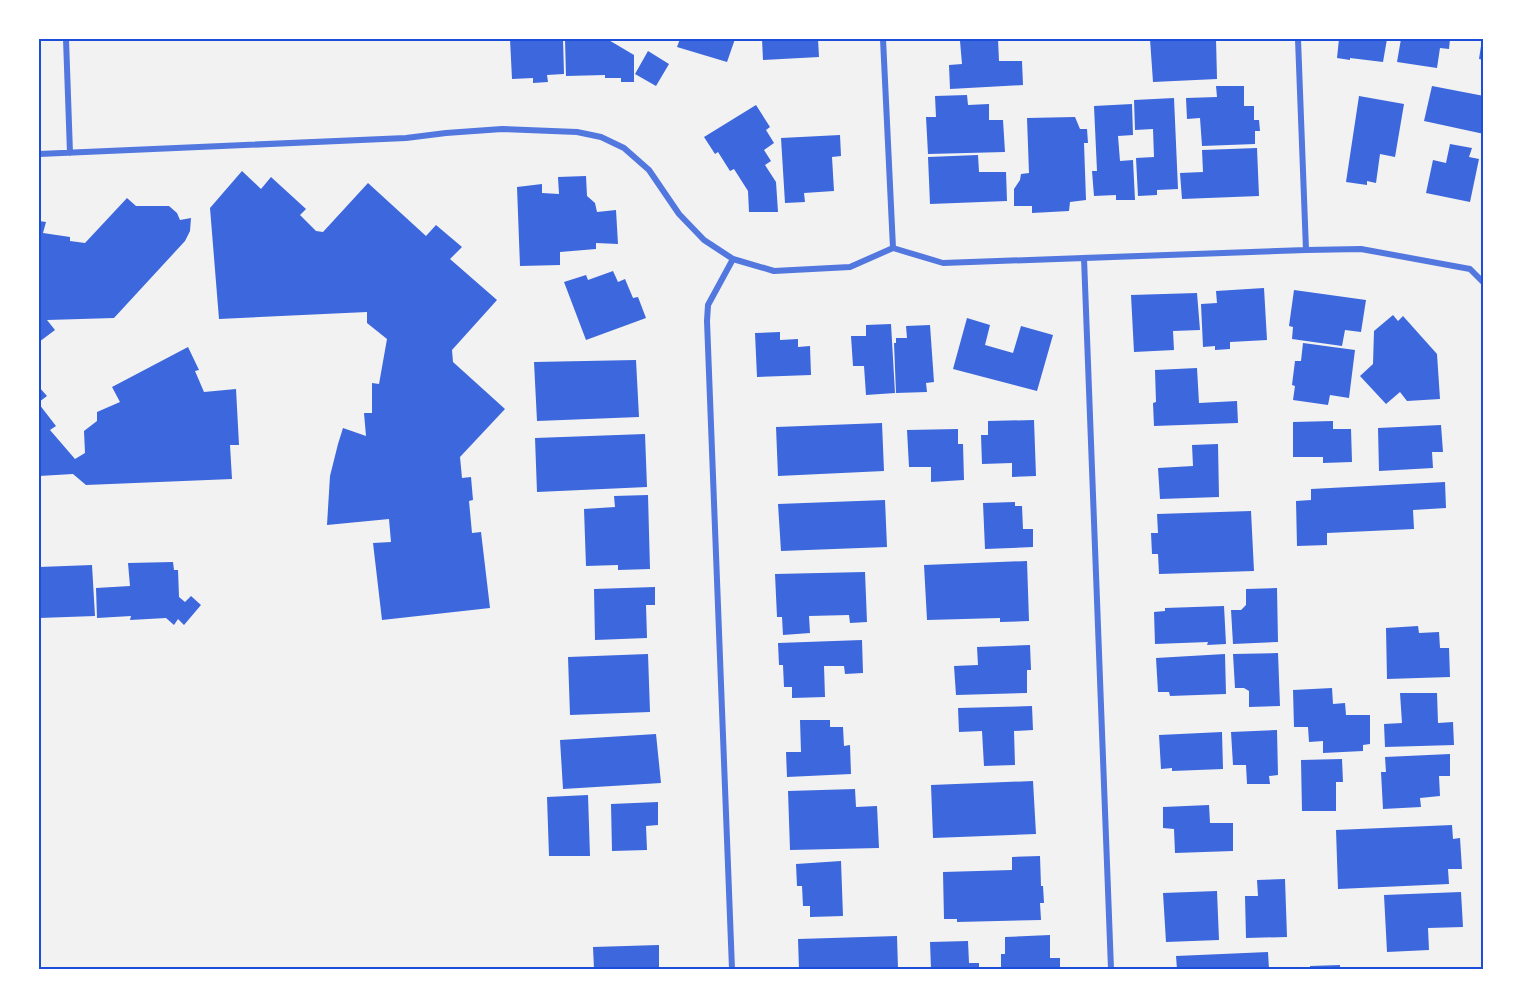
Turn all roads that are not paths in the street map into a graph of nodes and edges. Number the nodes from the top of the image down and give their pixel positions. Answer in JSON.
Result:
{"nodes":[{"id":1,"x":66,"y":39,"type":"edge"},
{"id":2,"x":883,"y":39,"type":"edge"},
{"id":3,"x":1298,"y":39,"type":"edge"},
{"id":4,"x":70,"y":153,"type":"junction"},
{"id":5,"x":39,"y":154,"type":"edge"},
{"id":6,"x":893,"y":248,"type":"junction"},
{"id":7,"x":1306,"y":250,"type":"junction"},
{"id":8,"x":1084,"y":258,"type":"junction"},
{"id":9,"x":733,"y":259,"type":"junction"},
{"id":10,"x":1484,"y":283,"type":"edge"},
{"id":11,"x":732,"y":969,"type":"edge"},
{"id":12,"x":1111,"y":969,"type":"edge"}],
"edges":[{"from":1,"to":4,"type":"street"},
{"from":2,"to":6,"type":"street"},
{"from":3,"to":7,"type":"street"},
{"from":4,"to":5,"type":"street"},
{"from":4,"to":9,"type":"street"},
{"from":6,"to":8,"type":"street"},
{"from":6,"to":9,"type":"street"},
{"from":7,"to":8,"type":"street"},
{"from":7,"to":10,"type":"street"},
{"from":8,"to":12,"type":"street"},
{"from":9,"to":11,"type":"street"}]}
